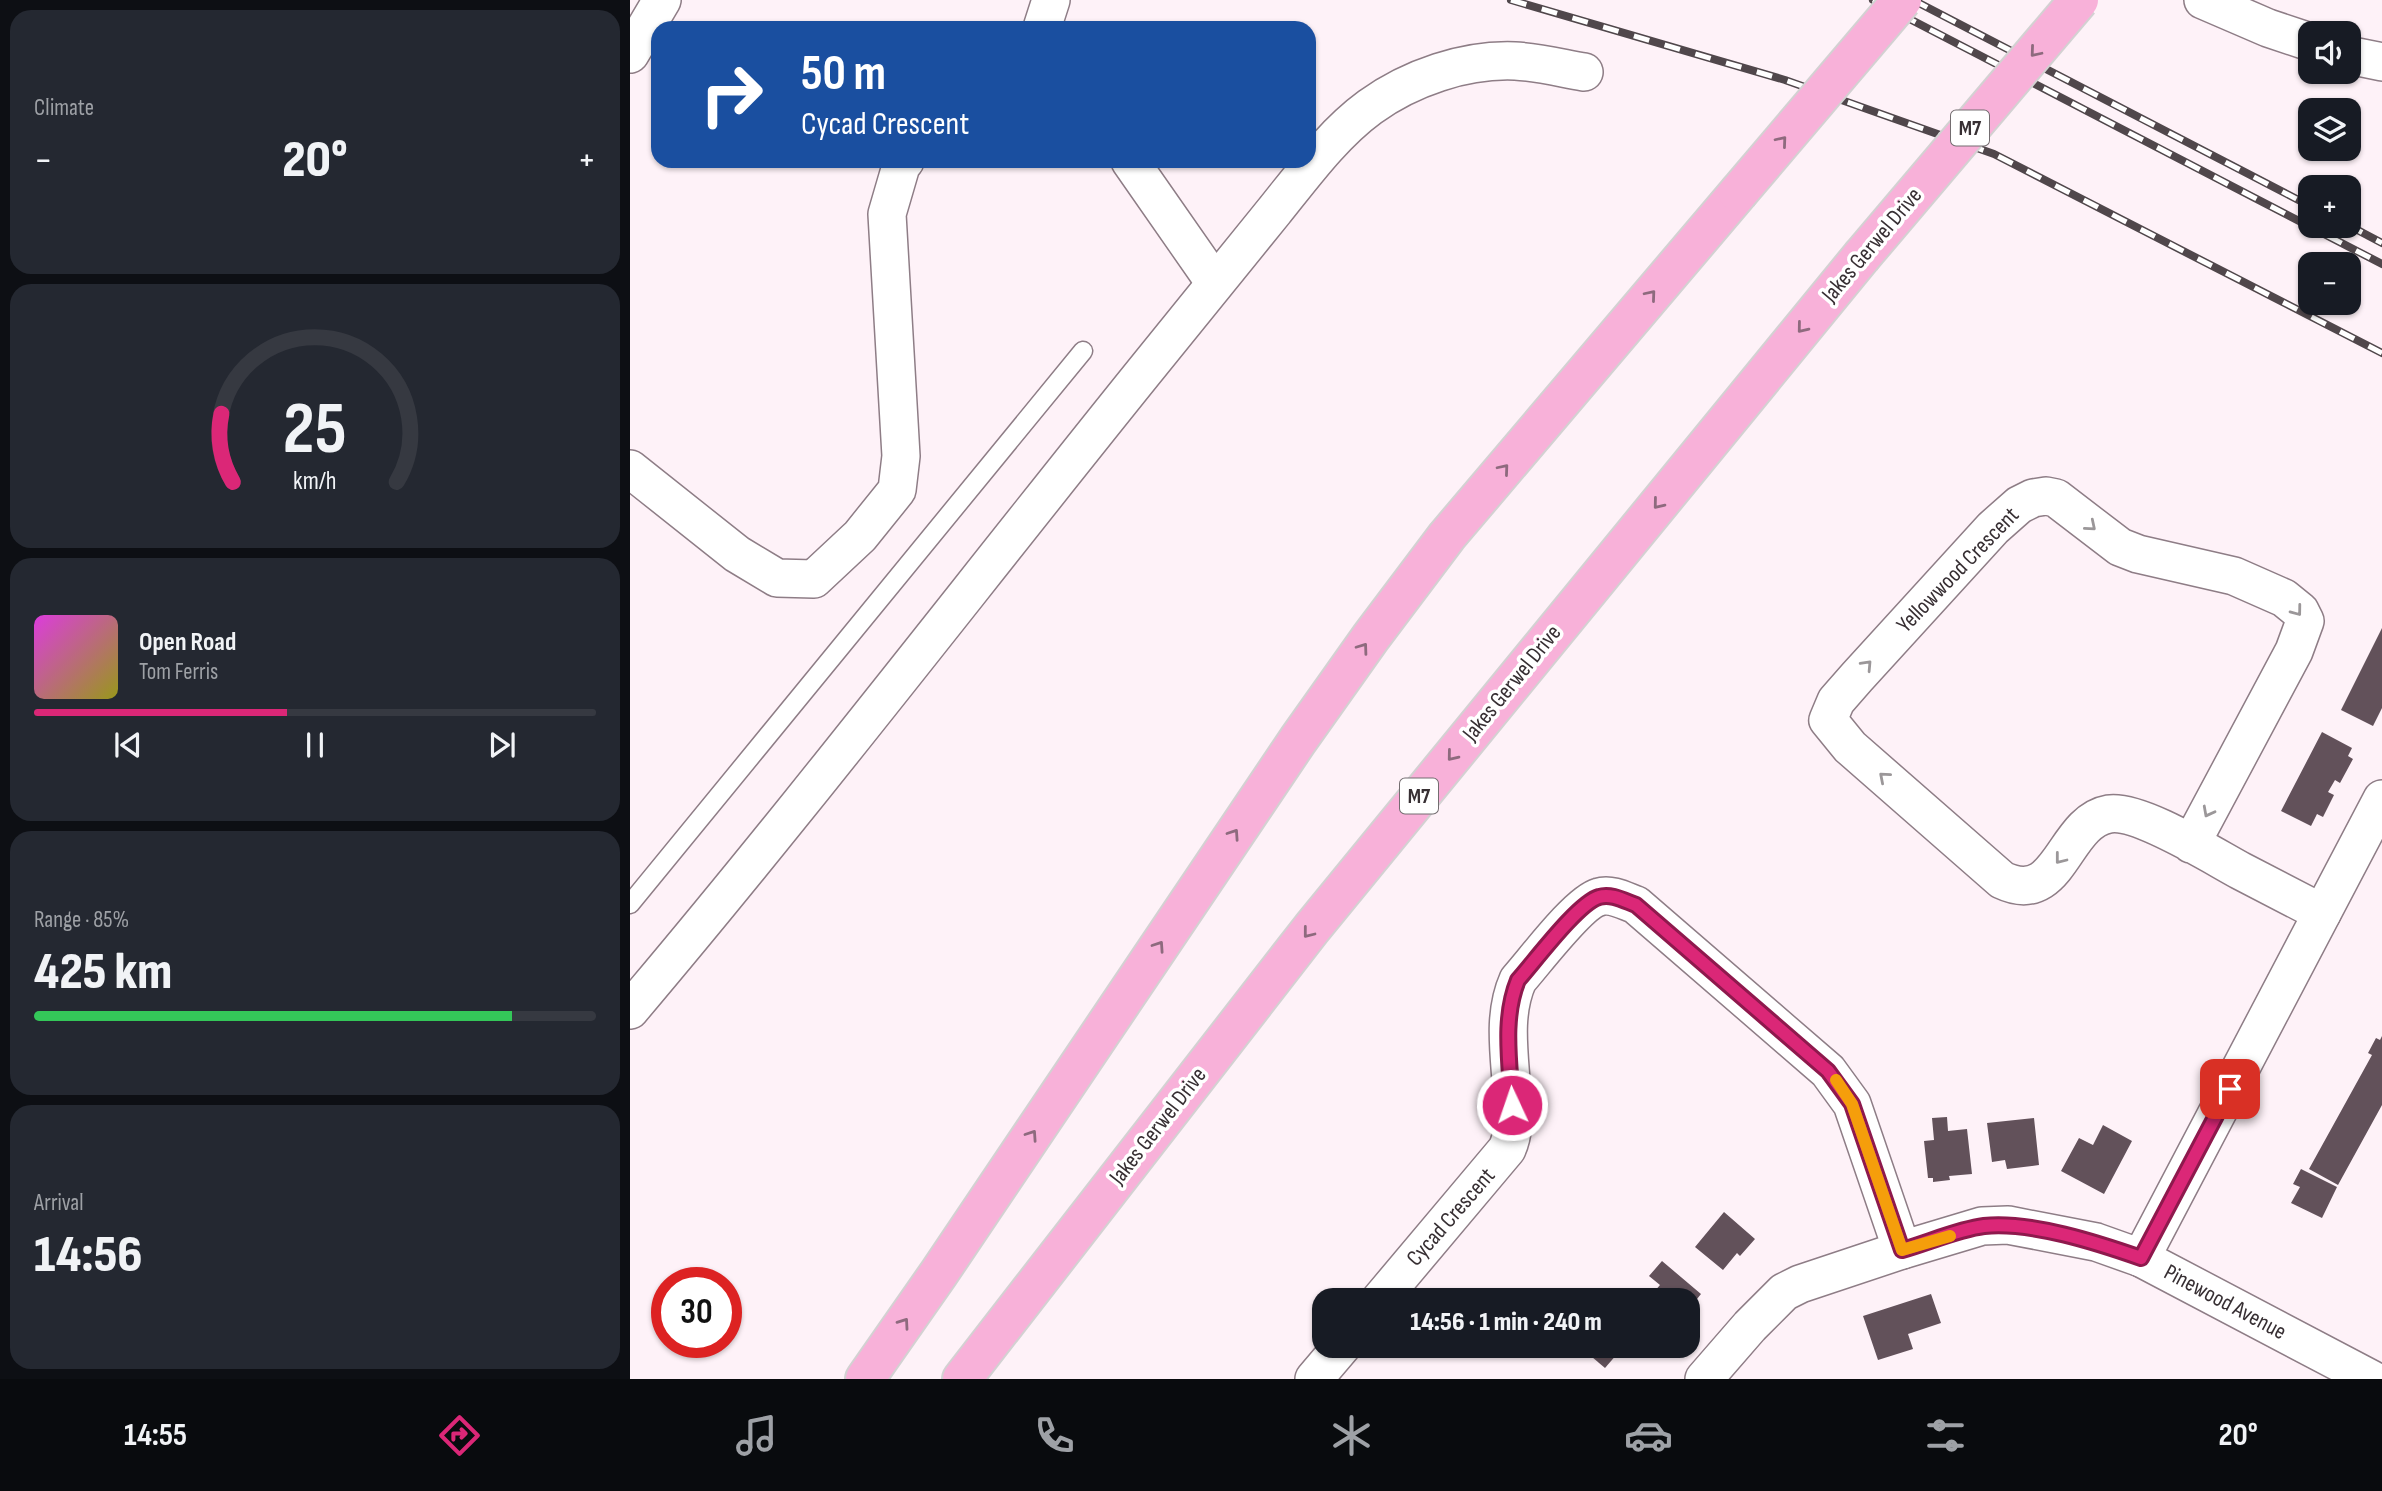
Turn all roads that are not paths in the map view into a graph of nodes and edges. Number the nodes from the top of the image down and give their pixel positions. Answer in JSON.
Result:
{"nodes":[{"id":1,"x":662,"y":0,"type":"edge"},
{"id":2,"x":1051,"y":0,"type":"edge"},
{"id":3,"x":1902,"y":0,"type":"edge"},
{"id":4,"x":2079,"y":0,"type":"edge"},
{"id":5,"x":2203,"y":0,"type":"edge"},
{"id":6,"x":1044,"y":21,"type":"edge"},
{"id":7,"x":2298,"y":38,"type":"edge"},
{"id":8,"x":630,"y":54,"type":"edge"},
{"id":9,"x":2361,"y":58,"type":"edge"},
{"id":10,"x":2382,"y":62,"type":"edge"},
{"id":11,"x":1584,"y":72,"type":"dead end"},
{"id":12,"x":1316,"y":160,"type":"edge"},
{"id":13,"x":900,"y":168,"type":"edge"},
{"id":14,"x":1135,"y":168,"type":"edge"},
{"id":15,"x":1309,"y":168,"type":"edge"},
{"id":16,"x":1215,"y":283,"type":"junction"},
{"id":17,"x":1083,"y":351,"type":"dead end"},
{"id":18,"x":630,"y":469,"type":"edge"},
{"id":19,"x":2382,"y":799,"type":"edge"},
{"id":20,"x":2191,"y":844,"type":"junction"},
{"id":21,"x":630,"y":904,"type":"edge"},
{"id":22,"x":2322,"y":913,"type":"junction"},
{"id":23,"x":630,"y":1010,"type":"edge"},
{"id":24,"x":1902,"y":1250,"type":"junction"},
{"id":25,"x":2141,"y":1258,"type":"junction"},
{"id":26,"x":1390,"y":1288,"type":"edge"},
{"id":27,"x":1332,"y":1358,"type":"edge"},
{"id":28,"x":865,"y":1379,"type":"edge"},
{"id":29,"x":962,"y":1379,"type":"edge"},
{"id":30,"x":1314,"y":1379,"type":"edge"},
{"id":31,"x":1704,"y":1379,"type":"edge"},
{"id":32,"x":2371,"y":1379,"type":"edge"}],
"edges":[{"from":1,"to":8,"type":"street"},
{"from":2,"to":6,"type":"street"},
{"from":28,"to":3,"type":"highway","one_way":true,"bridge":true},
{"from":4,"to":29,"type":"highway","name":"Jakes Gerwel Drive","number":"M7","one_way":true,"bridge":true},
{"from":5,"to":7,"type":"street"},
{"from":9,"to":10,"type":"street"},
{"from":11,"to":12,"type":"street"},
{"from":13,"to":18,"type":"street"},
{"from":14,"to":16,"type":"street"},
{"from":15,"to":16,"type":"street"},
{"from":16,"to":23,"type":"street"},
{"from":17,"to":21,"type":"lane"},
{"from":19,"to":22,"type":"street"},
{"from":20,"to":20,"type":"street","name":"Yellowwood Crescent","one_way":true},
{"from":20,"to":22,"type":"street","name":"Yellowwood Crescent"},
{"from":22,"to":25,"type":"street"},
{"from":24,"to":25,"type":"street","name":"Pinewood Avenue"},
{"from":24,"to":26,"type":"street","name":"Cycad Crescent"},
{"from":24,"to":31,"type":"street","name":"Pinewood Avenue"},
{"from":25,"to":32,"type":"street","name":"Pinewood Avenue"},
{"from":27,"to":30,"type":"street"}]}
